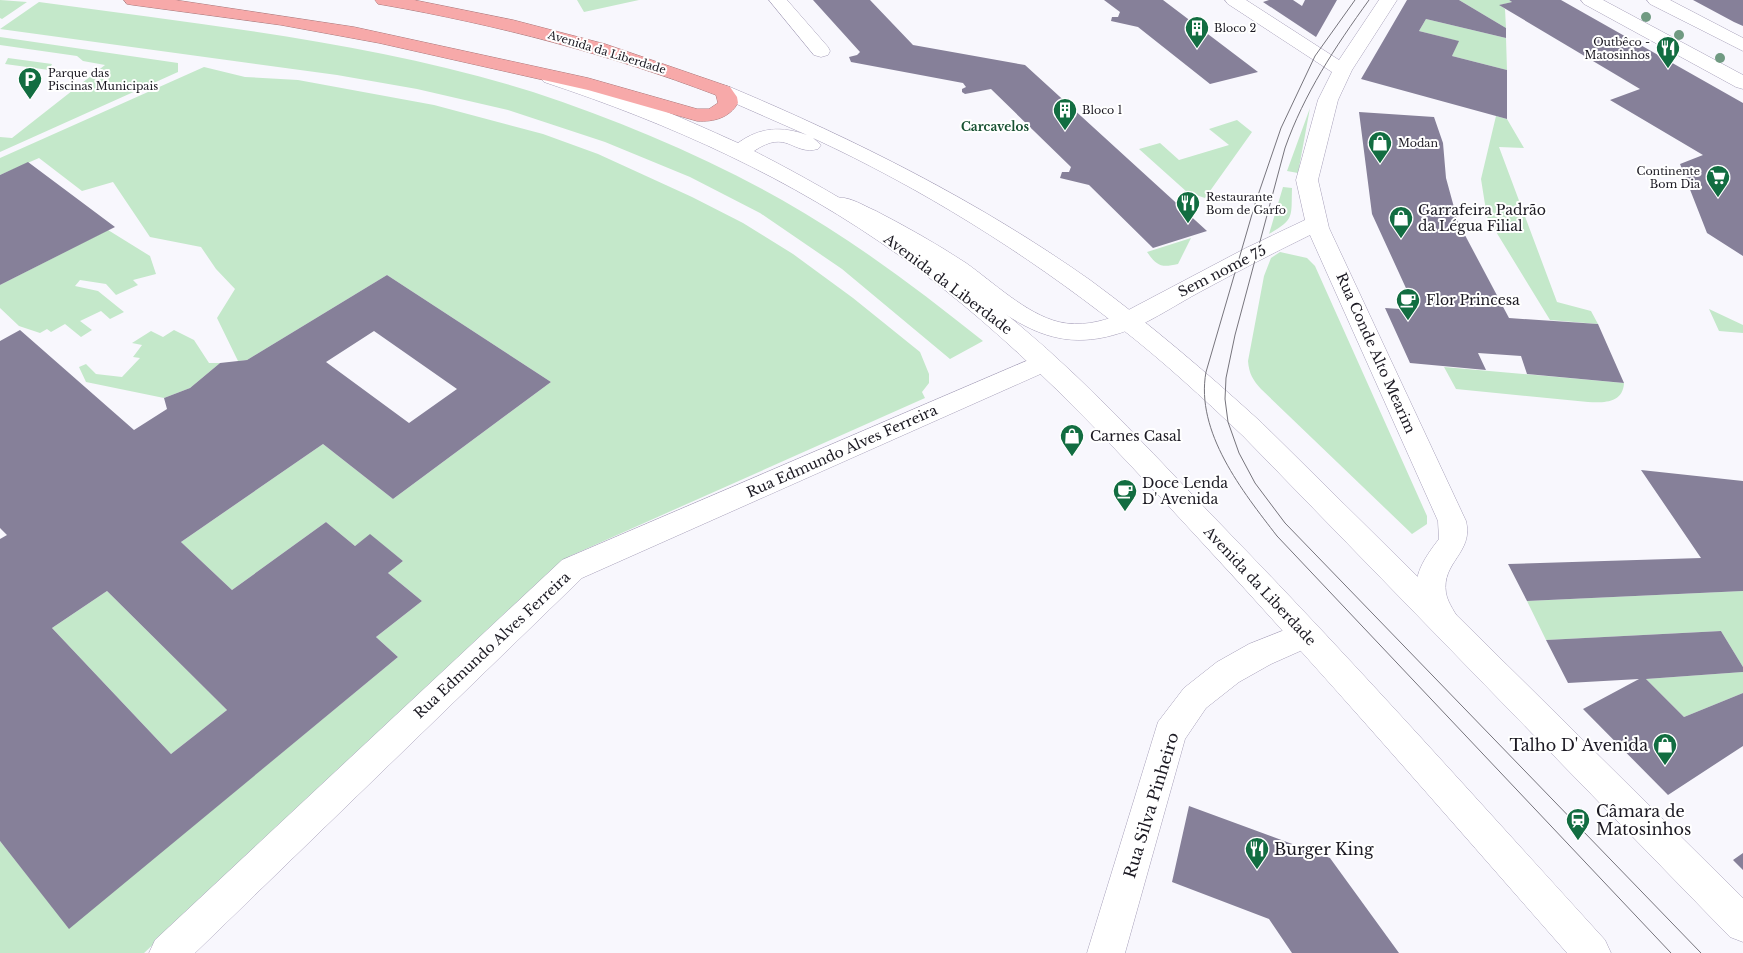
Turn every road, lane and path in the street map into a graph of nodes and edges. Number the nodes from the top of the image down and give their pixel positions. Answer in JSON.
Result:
{"nodes":[{"id":1,"x":133,"y":0,"type":"edge"},
{"id":2,"x":384,"y":0,"type":"edge"},
{"id":3,"x":778,"y":0,"type":"edge"},
{"id":4,"x":1234,"y":0,"type":"edge"},
{"id":5,"x":1388,"y":0,"type":"edge"},
{"id":6,"x":1590,"y":0,"type":"edge"},
{"id":7,"x":1656,"y":0,"type":"edge"},
{"id":8,"x":1743,"y":45,"type":"edge"},
{"id":9,"x":821,"y":51,"type":"dead end"},
{"id":10,"x":506,"y":65,"type":"junction"},
{"id":11,"x":1342,"y":70,"type":"junction"},
{"id":12,"x":1743,"y":83,"type":"edge"},
{"id":13,"x":723,"y":91,"type":"junction"},
{"id":14,"x":739,"y":152,"type":"junction"},
{"id":15,"x":800,"y":182,"type":"junction"},
{"id":16,"x":1317,"y":223,"type":"junction"},
{"id":17,"x":1016,"y":241,"type":"junction"},
{"id":18,"x":1128,"y":321,"type":"junction"},
{"id":19,"x":1045,"y":362,"type":"junction"},
{"id":20,"x":1448,"y":628,"type":"junction"},
{"id":21,"x":1305,"y":634,"type":"junction"},
{"id":22,"x":1743,"y":924,"type":"edge"},
{"id":23,"x":168,"y":953,"type":"edge"},
{"id":24,"x":1106,"y":953,"type":"edge"},
{"id":25,"x":1592,"y":953,"type":"edge"}],
"edges":[{"from":1,"to":10,"type":"highway","name":"Avenida da Liberdade"},
{"from":2,"to":13,"type":"highway","name":"Avenida da Liberdade"},
{"from":3,"to":9,"type":"main road"},
{"from":4,"to":11,"type":"main road"},
{"from":5,"to":11,"type":"main road","name":"Rua Conde Alto Mearim"},
{"from":6,"to":12,"type":"main road"},
{"from":7,"to":8,"type":"main road"},
{"from":10,"to":13,"type":"highway"},
{"from":10,"to":14,"type":"main road","name":"Avenida da Liberdade"},
{"from":11,"to":16,"type":"main road","name":"Rua Conde Alto Mearim"},
{"from":13,"to":17,"type":"main road","name":"Avenida da Liberdade"},
{"from":14,"to":15,"type":"main road","name":"Avenida da Liberdade"},
{"from":14,"to":17,"type":"main road"},
{"from":15,"to":18,"type":"main road","name":"Avenida da Liberdade"},
{"from":15,"to":19,"type":"main road","name":"Avenida da Liberdade"},
{"from":16,"to":18,"type":"main road","name":"Sem nome 75"},
{"from":16,"to":20,"type":"main road","name":"Rua Conde Alto Mearim"},
{"from":17,"to":18,"type":"main road","name":"Avenida da Liberdade"},
{"from":18,"to":20,"type":"main road","name":"Avenida da Liberdade"},
{"from":19,"to":21,"type":"main road","name":"Avenida da Liberdade"},
{"from":19,"to":23,"type":"main road","name":"Rua Edmundo Alves Ferreira"},
{"from":20,"to":22,"type":"main road","name":"Avenida da Liberdade"},
{"from":21,"to":24,"type":"main road","name":"Rua Silva Pinheiro"},
{"from":21,"to":25,"type":"main road","name":"Avenida da Liberdade"}]}
